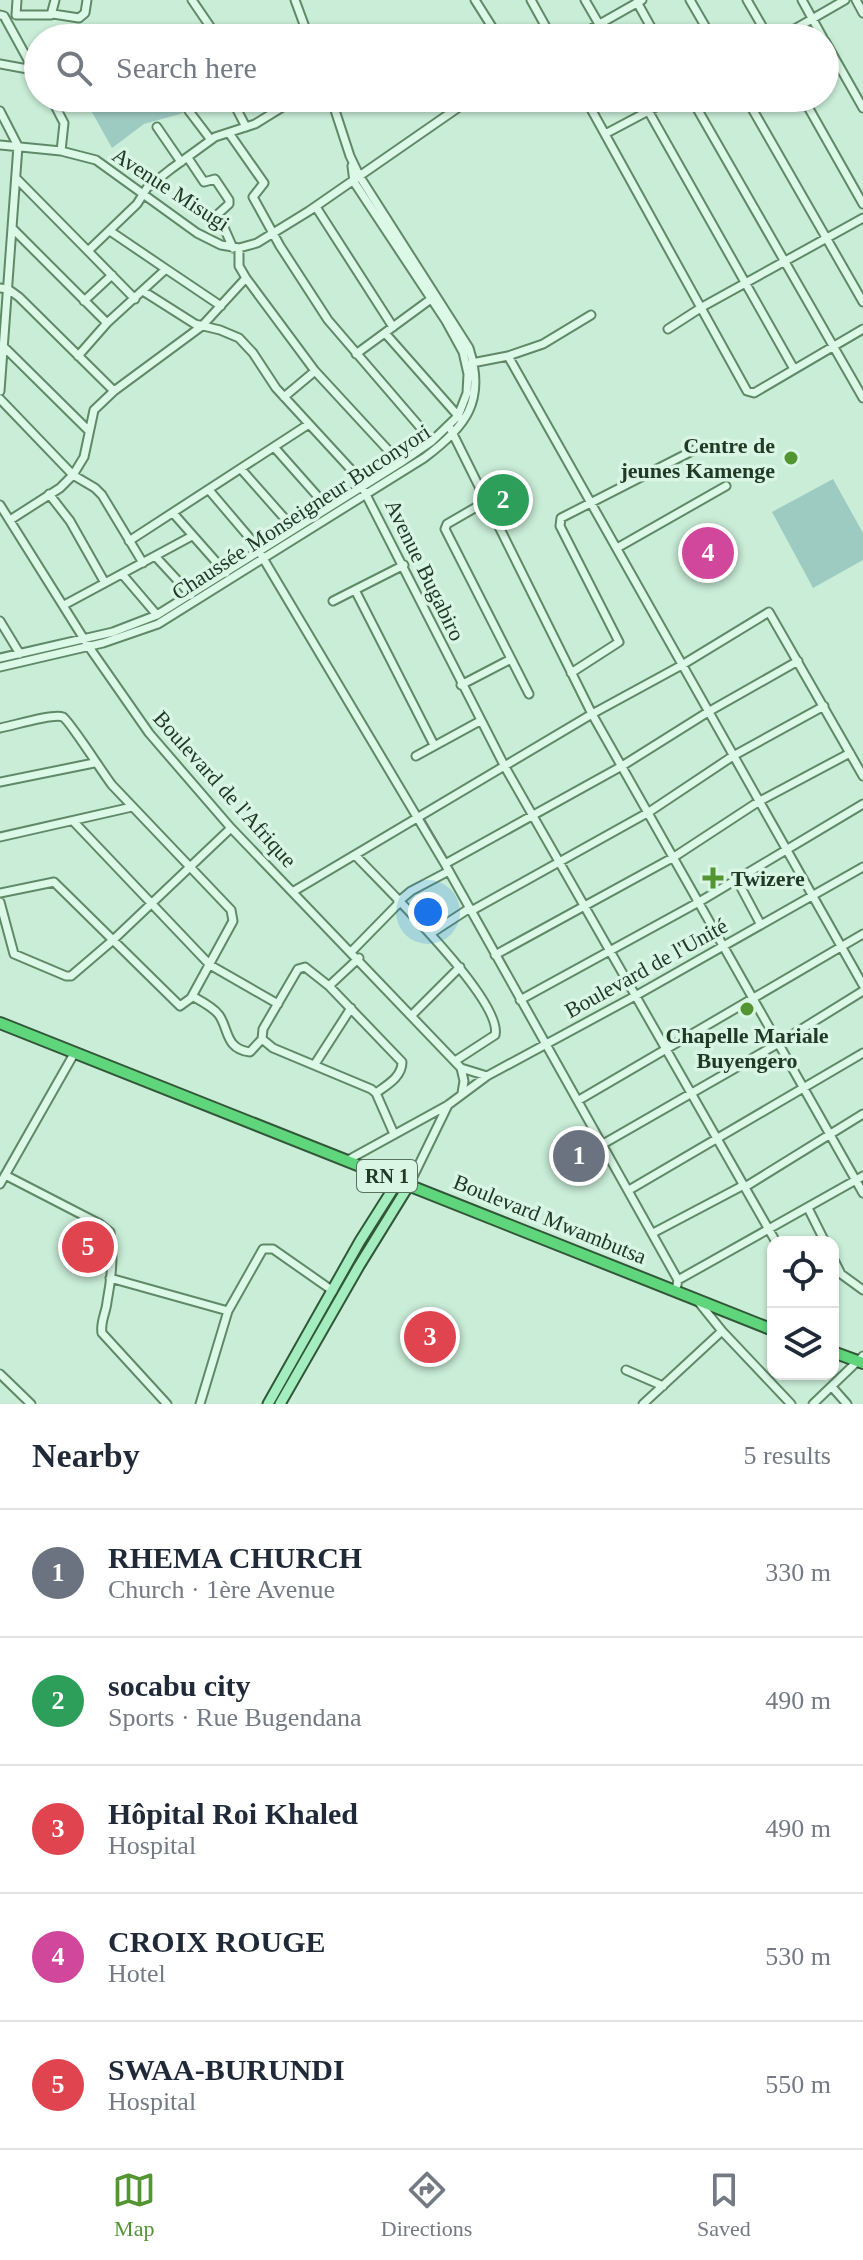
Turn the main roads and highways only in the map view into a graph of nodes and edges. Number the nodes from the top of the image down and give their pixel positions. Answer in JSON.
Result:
{"nodes":[{"id":1,"x":0,"y":1023,"type":"edge"},
{"id":2,"x":398,"y":1181,"type":"junction"},
{"id":3,"x":409,"y":1185,"type":"junction"},
{"id":4,"x":767,"y":1328,"type":"edge"},
{"id":5,"x":839,"y":1354,"type":"edge"},
{"id":6,"x":861,"y":1360,"type":"edge"},
{"id":7,"x":283,"y":1389,"type":"junction"},
{"id":8,"x":268,"y":1404,"type":"edge"},
{"id":9,"x":280,"y":1404,"type":"edge"}],
"edges":[{"from":1,"to":2,"type":"highway","name":"Boulevard Mwambutsa","number":"RN 1"},
{"from":2,"to":3,"type":"highway","name":"Boulevard Mwambutsa","number":"RN 1"},
{"from":2,"to":7,"type":"main road"},
{"from":3,"to":4,"type":"highway","name":"Boulevard Mwambutsa","number":"RN 1"},
{"from":3,"to":7,"type":"main road"},
{"from":5,"to":6,"type":"highway"},
{"from":7,"to":8,"type":"main road"},
{"from":7,"to":9,"type":"main road"}]}
